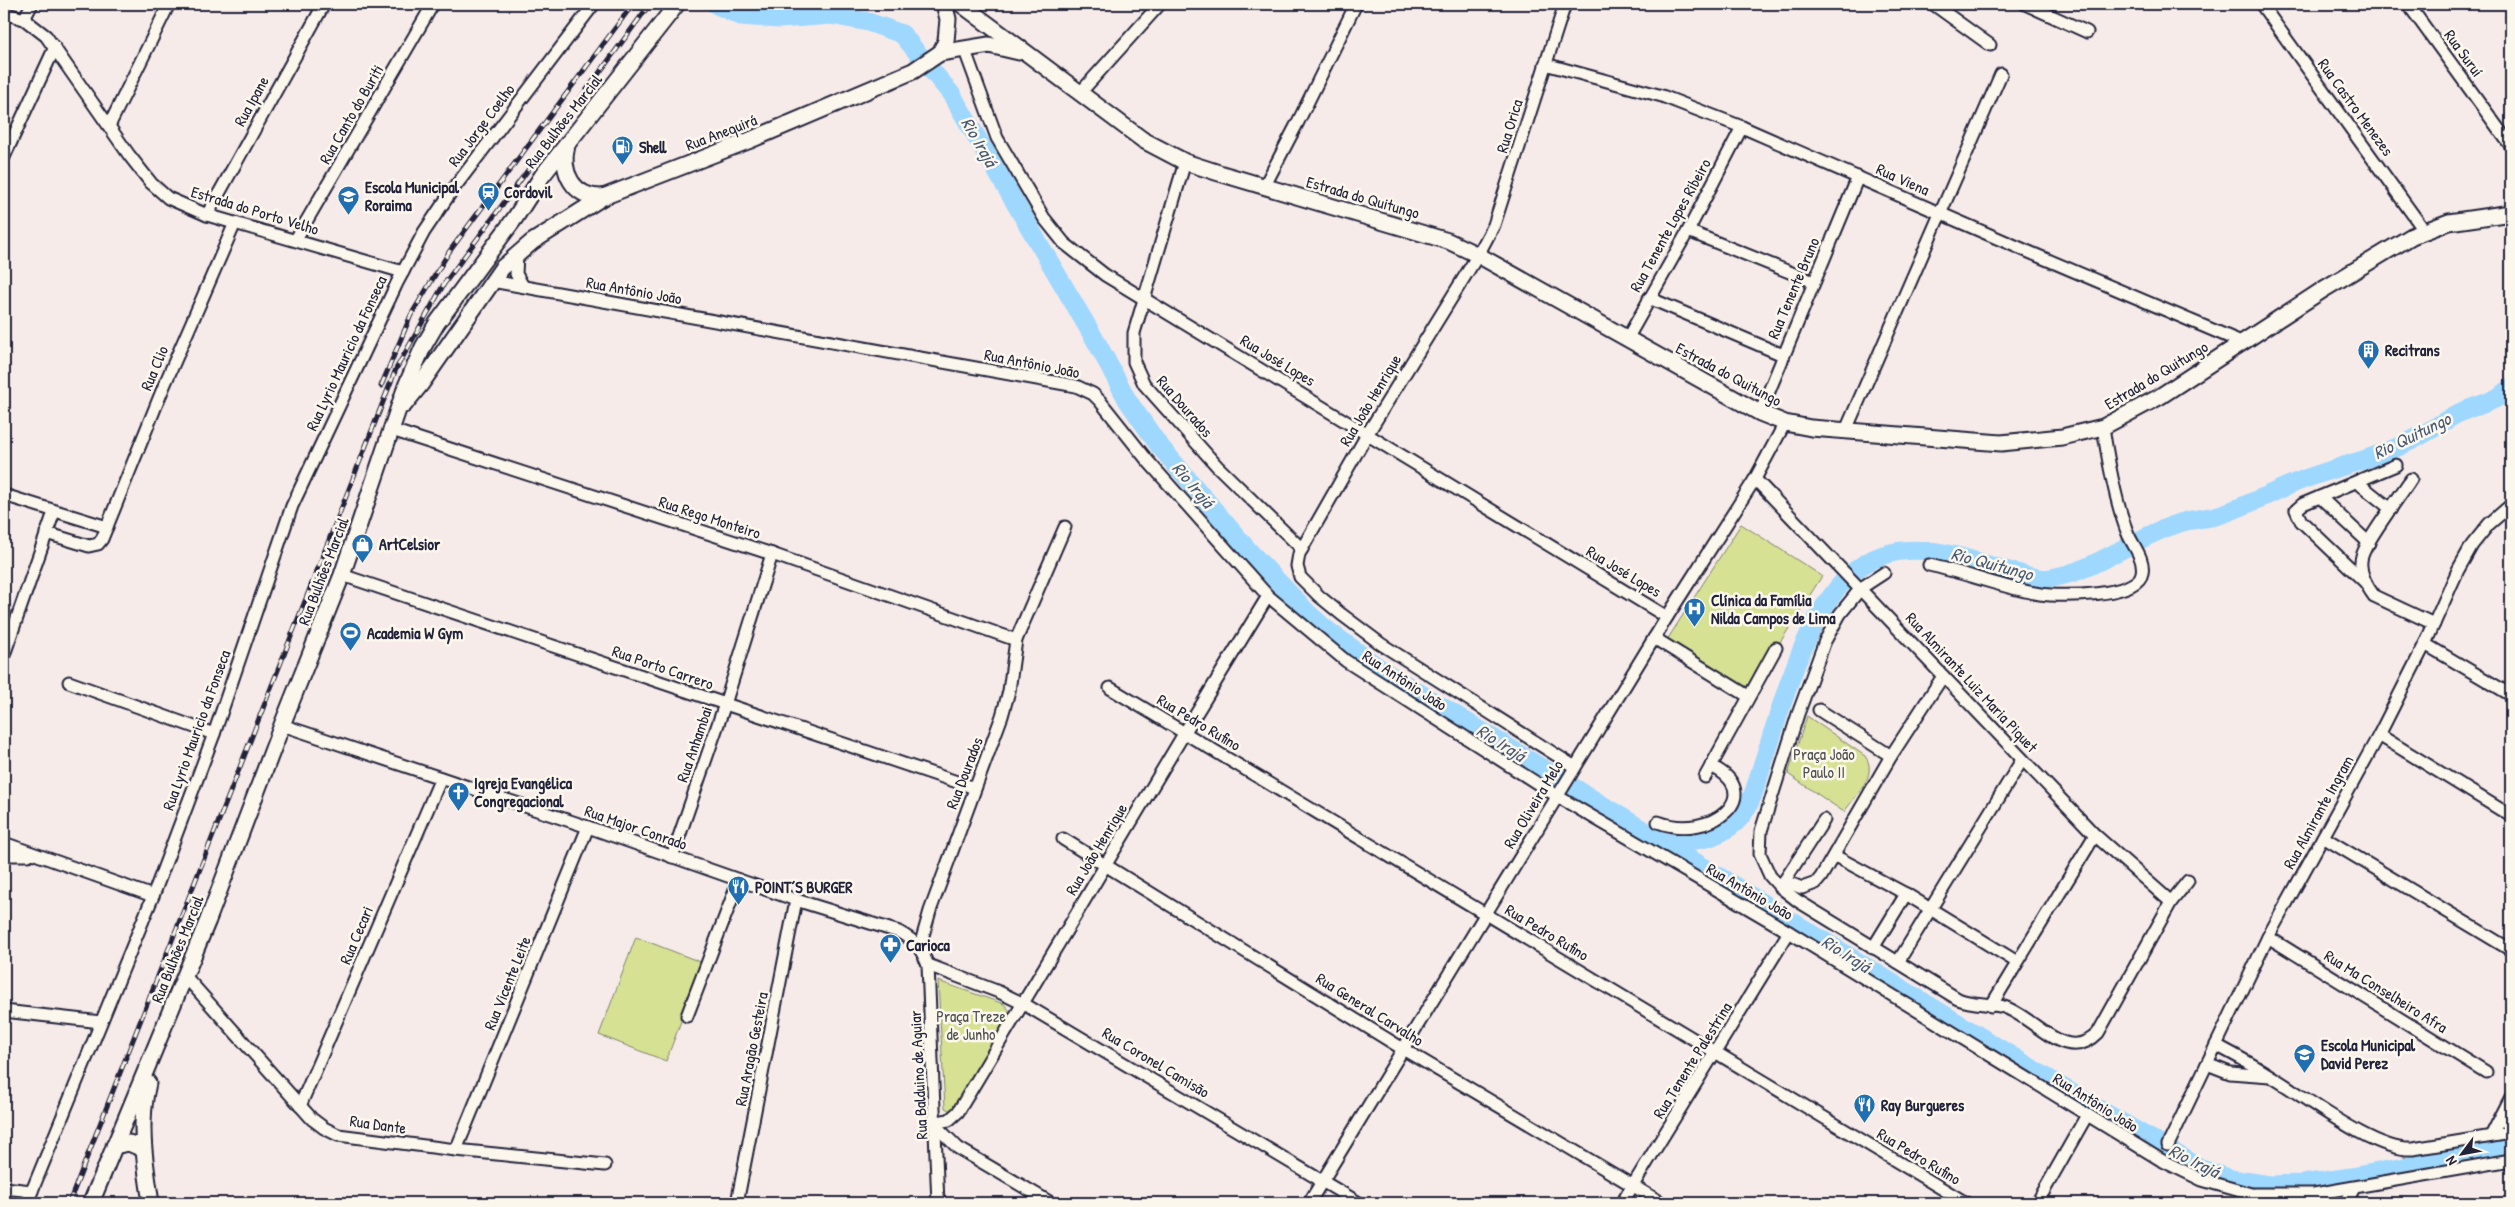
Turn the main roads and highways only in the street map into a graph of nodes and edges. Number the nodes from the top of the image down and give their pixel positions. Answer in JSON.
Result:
{"nodes":[{"id":1,"x":676,"y":4,"type":"edge"},
{"id":2,"x":944,"y":4,"type":"edge"},
{"id":3,"x":961,"y":4,"type":"edge"},
{"id":4,"x":936,"y":55,"type":"junction"},
{"id":5,"x":1034,"y":58,"type":"junction"},
{"id":6,"x":567,"y":145,"type":"junction"},
{"id":7,"x":603,"y":197,"type":"junction"},
{"id":8,"x":2511,"y":213,"type":"edge"},
{"id":9,"x":398,"y":412,"type":"junction"},
{"id":10,"x":153,"y":1055,"type":"junction"},
{"id":11,"x":114,"y":1146,"type":"junction"},
{"id":12,"x":143,"y":1148,"type":"junction"},
{"id":13,"x":92,"y":1203,"type":"edge"},
{"id":14,"x":151,"y":1203,"type":"edge"}],
"edges":[{"from":1,"to":6,"type":"main road","name":"Rua Bulhões Marcial"},
{"from":2,"to":4,"type":"main road"},
{"from":3,"to":5,"type":"main road","name":"Estrada do Quitungo"},
{"from":4,"to":5,"type":"main road","name":"Estrada do Quitungo"},
{"from":4,"to":7,"type":"main road","name":"Rua Anequirá"},
{"from":5,"to":8,"type":"main road","name":"Estrada do Quitungo"},
{"from":6,"to":7,"type":"main road"},
{"from":6,"to":9,"type":"main road","name":"Rua Bulhões Marcial"},
{"from":7,"to":9,"type":"main road","name":"Rua Anequirá"},
{"from":9,"to":10,"type":"main road","name":"Rua Bulhões Marcial"},
{"from":10,"to":11,"type":"main road","name":"Rua Bulhões Marcial"},
{"from":10,"to":12,"type":"main road"},
{"from":11,"to":12,"type":"main road"},
{"from":11,"to":13,"type":"main road","name":"Rua Bulhões Marcial"},
{"from":12,"to":14,"type":"main road"}]}
